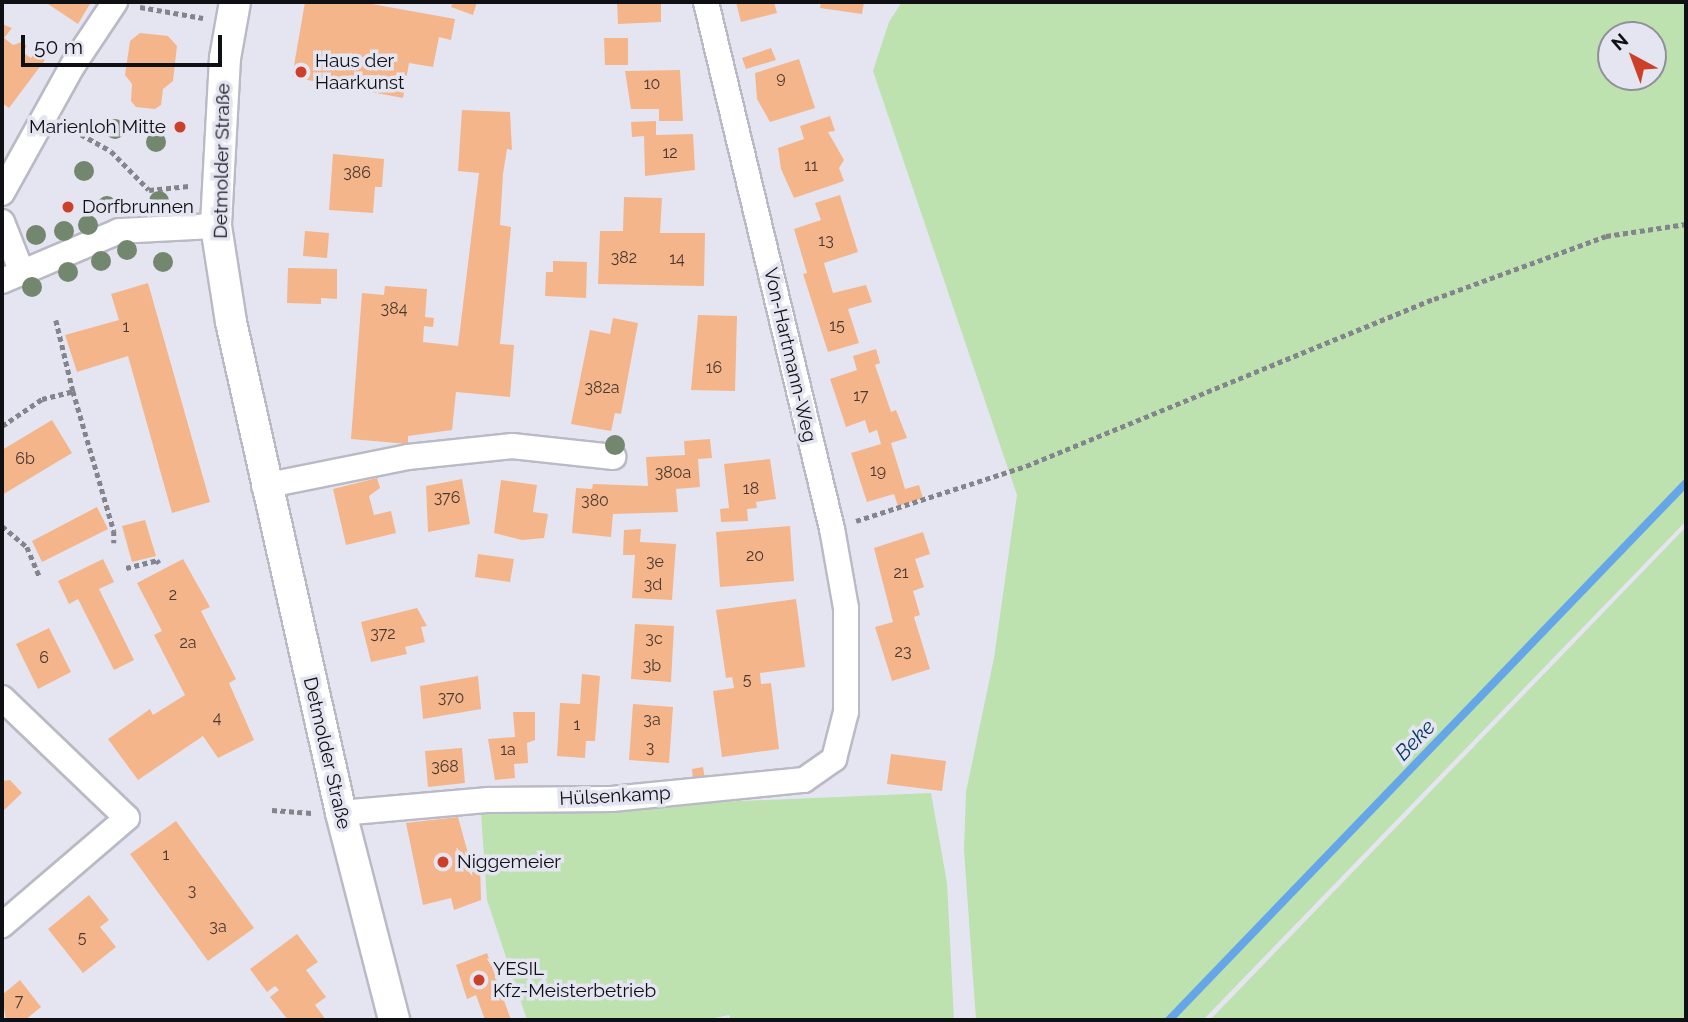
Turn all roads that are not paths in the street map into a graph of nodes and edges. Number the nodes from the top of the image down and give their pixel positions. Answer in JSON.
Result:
{"nodes":[{"id":1,"x":115,"y":2,"type":"edge"},
{"id":2,"x":235,"y":2,"type":"edge"},
{"id":3,"x":706,"y":2,"type":"edge"},
{"id":4,"x":2,"y":193,"type":"edge"},
{"id":5,"x":2,"y":222,"type":"edge"},
{"id":6,"x":216,"y":226,"type":"junction"},
{"id":7,"x":11,"y":275,"type":"edge"},
{"id":8,"x":613,"y":457,"type":"dead end"},
{"id":9,"x":264,"y":486,"type":"junction"},
{"id":10,"x":2,"y":698,"type":"edge"},
{"id":11,"x":846,"y":712,"type":"joint"},
{"id":12,"x":341,"y":813,"type":"junction"},
{"id":13,"x":2,"y":925,"type":"edge"},
{"id":14,"x":394,"y":1020,"type":"edge"}],
"edges":[{"from":1,"to":4,"type":"street"},
{"from":2,"to":6,"type":"street","name":"Detmolder Straße"},
{"from":3,"to":11,"type":"street","name":"Von-Hartmann-Weg"},
{"from":5,"to":7,"type":"street"},
{"from":6,"to":7,"type":"street"},
{"from":6,"to":9,"type":"street","name":"Detmolder Straße"},
{"from":8,"to":9,"type":"street"},
{"from":9,"to":12,"type":"street","name":"Detmolder Straße"},
{"from":10,"to":13,"type":"street"},
{"from":11,"to":12,"type":"street","name":"Hülsenkamp"},
{"from":12,"to":14,"type":"street","name":"Detmolder Straße"}]}
